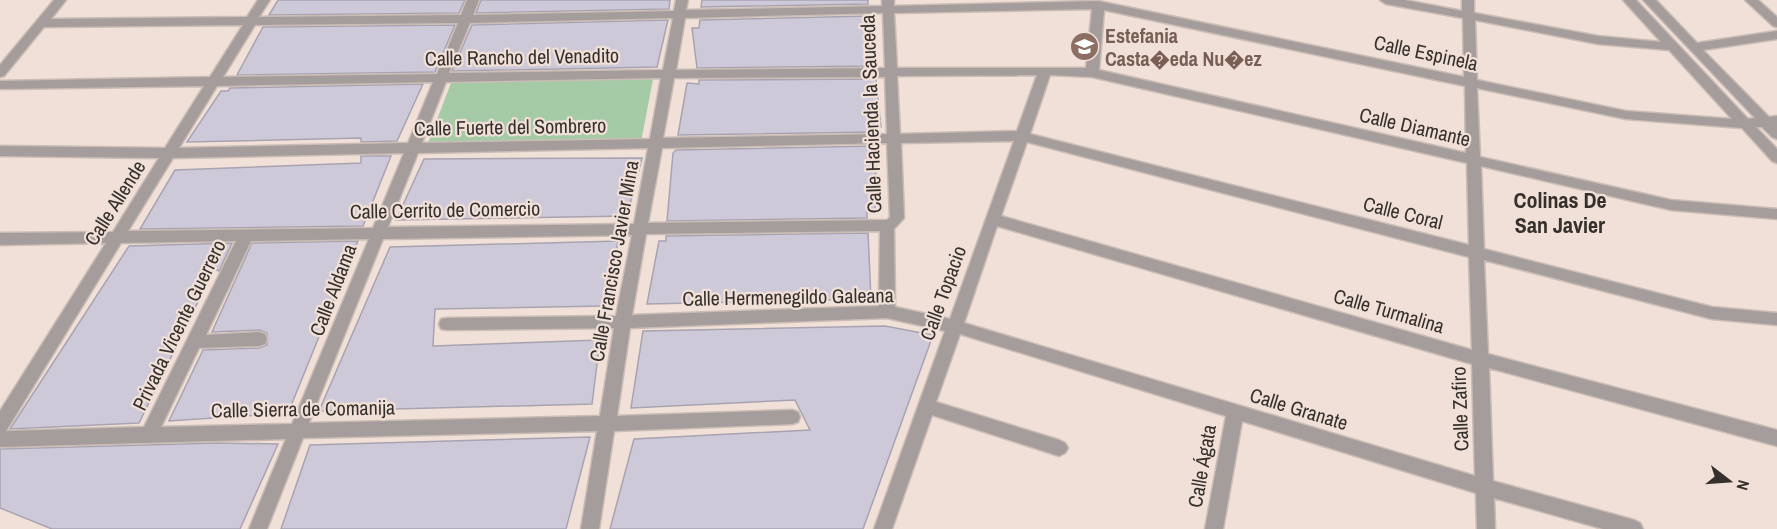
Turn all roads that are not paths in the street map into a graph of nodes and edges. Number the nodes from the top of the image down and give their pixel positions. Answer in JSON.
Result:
{"nodes":[{"id":1,"x":60,"y":0,"type":"edge"},
{"id":2,"x":264,"y":0,"type":"edge"},
{"id":3,"x":473,"y":0,"type":"edge"},
{"id":4,"x":1386,"y":0,"type":"edge"},
{"id":5,"x":1468,"y":0,"type":"edge"},
{"id":6,"x":1629,"y":0,"type":"edge"},
{"id":7,"x":1649,"y":0,"type":"edge"},
{"id":8,"x":1751,"y":0,"type":"edge"},
{"id":9,"x":1069,"y":3,"type":"edge"},
{"id":10,"x":1098,"y":5,"type":"junction"},
{"id":11,"x":888,"y":6,"type":"edge"},
{"id":12,"x":681,"y":8,"type":"edge"},
{"id":13,"x":1469,"y":17,"type":"junction"},
{"id":14,"x":253,"y":19,"type":"junction"},
{"id":15,"x":466,"y":19,"type":"junction"},
{"id":16,"x":42,"y":22,"type":"junction"},
{"id":17,"x":1777,"y":23,"type":"edge"},
{"id":18,"x":1777,"y":34,"type":"edge"},
{"id":19,"x":1674,"y":47,"type":"junction"},
{"id":20,"x":1694,"y":47,"type":"junction"},
{"id":21,"x":1045,"y":71,"type":"junction"},
{"id":22,"x":0,"y":73,"type":"edge"},
{"id":23,"x":891,"y":73,"type":"junction"},
{"id":24,"x":1092,"y":73,"type":"junction"},
{"id":25,"x":668,"y":74,"type":"junction"},
{"id":26,"x":440,"y":78,"type":"junction"},
{"id":27,"x":213,"y":81,"type":"junction"},
{"id":28,"x":1471,"y":82,"type":"junction"},
{"id":29,"x":0,"y":85,"type":"edge"},
{"id":30,"x":1772,"y":122,"type":"edge"},
{"id":31,"x":1744,"y":124,"type":"junction"},
{"id":32,"x":1777,"y":134,"type":"edge"},
{"id":33,"x":1021,"y":136,"type":"junction"},
{"id":34,"x":893,"y":139,"type":"junction"},
{"id":35,"x":656,"y":144,"type":"junction"},
{"id":36,"x":411,"y":149,"type":"junction"},
{"id":37,"x":0,"y":152,"type":"edge"},
{"id":38,"x":169,"y":153,"type":"junction"},
{"id":39,"x":1777,"y":158,"type":"edge"},
{"id":40,"x":1473,"y":160,"type":"junction"},
{"id":41,"x":1777,"y":214,"type":"edge"},
{"id":42,"x":992,"y":219,"type":"junction"},
{"id":43,"x":889,"y":225,"type":"junction"},
{"id":44,"x":640,"y":228,"type":"junction"},
{"id":45,"x":378,"y":232,"type":"junction"},
{"id":46,"x":247,"y":234,"type":"junction"},
{"id":47,"x":118,"y":236,"type":"junction"},
{"id":48,"x":0,"y":239,"type":"edge"},
{"id":49,"x":1476,"y":253,"type":"junction"},
{"id":50,"x":887,"y":312,"type":"junction"},
{"id":51,"x":1777,"y":319,"type":"edge"},
{"id":52,"x":623,"y":322,"type":"junction"},
{"id":53,"x":447,"y":324,"type":"dead end"},
{"id":54,"x":953,"y":326,"type":"junction"},
{"id":55,"x":259,"y":339,"type":"dead end"},
{"id":56,"x":194,"y":342,"type":"junction"},
{"id":57,"x":1480,"y":359,"type":"junction"},
{"id":58,"x":926,"y":406,"type":"junction"},
{"id":59,"x":1235,"y":412,"type":"junction"},
{"id":60,"x":792,"y":417,"type":"dead end"},
{"id":61,"x":608,"y":425,"type":"junction"},
{"id":62,"x":0,"y":426,"type":"edge"},
{"id":63,"x":298,"y":429,"type":"junction"},
{"id":64,"x":149,"y":434,"type":"junction"},
{"id":65,"x":1777,"y":438,"type":"edge"},
{"id":66,"x":0,"y":439,"type":"edge"},
{"id":67,"x":1059,"y":448,"type":"dead end"},
{"id":68,"x":1484,"y":487,"type":"junction"},
{"id":69,"x":258,"y":529,"type":"edge"},
{"id":70,"x":590,"y":529,"type":"edge"},
{"id":71,"x":883,"y":529,"type":"edge"},
{"id":72,"x":1214,"y":529,"type":"edge"},
{"id":73,"x":1486,"y":529,"type":"edge"},
{"id":74,"x":1634,"y":529,"type":"edge"}],
"edges":[{"from":1,"to":16,"type":"street"},
{"from":2,"to":14,"type":"street","name":"Calle Allende"},
{"from":3,"to":15,"type":"street","name":"Calle Aldama"},
{"from":4,"to":13,"type":"street"},
{"from":5,"to":13,"type":"street","name":"Calle Zafiro"},
{"from":6,"to":19,"type":"street"},
{"from":7,"to":20,"type":"street"},
{"from":8,"to":17,"type":"street"},
{"from":9,"to":10,"type":"street","name":"Calle Espinela"},
{"from":9,"to":11,"type":"street","name":"Calle Espinela"},
{"from":10,"to":24,"type":"street"},
{"from":10,"to":28,"type":"street","name":"Calle Espinela"},
{"from":11,"to":12,"type":"street","name":"Calle Espinela"},
{"from":11,"to":23,"type":"street","name":"Calle Hacienda la Sauceda"},
{"from":12,"to":15,"type":"street","name":"Calle Espinela"},
{"from":12,"to":25,"type":"street","name":"Calle Francisco Javier Mina"},
{"from":13,"to":19,"type":"street"},
{"from":13,"to":28,"type":"street","name":"Calle Zafiro"},
{"from":14,"to":15,"type":"street","name":"Calle Espinela"},
{"from":14,"to":16,"type":"street","name":"Calle Espinela"},
{"from":14,"to":27,"type":"street","name":"Calle Allende"},
{"from":15,"to":26,"type":"street","name":"Calle Aldama"},
{"from":16,"to":22,"type":"street"},
{"from":18,"to":20,"type":"street"},
{"from":19,"to":31,"type":"street"},
{"from":20,"to":30,"type":"street"},
{"from":21,"to":23,"type":"street","name":"Calle Rancho del Venadito"},
{"from":21,"to":24,"type":"street","name":"Calle Diamante"},
{"from":21,"to":33,"type":"street","name":"Calle Topacio"},
{"from":23,"to":25,"type":"street","name":"Calle Rancho del Venadito"},
{"from":23,"to":34,"type":"street","name":"Calle Hacienda la Sauceda"},
{"from":24,"to":40,"type":"street","name":"Calle Diamante"},
{"from":25,"to":26,"type":"street","name":"Calle Rancho del Venadito"},
{"from":25,"to":35,"type":"street","name":"Calle Francisco Javier Mina"},
{"from":26,"to":27,"type":"street","name":"Calle Rancho del Venadito"},
{"from":26,"to":36,"type":"street","name":"Calle Aldama"},
{"from":27,"to":29,"type":"street","name":"Calle Rancho del Venadito"},
{"from":27,"to":38,"type":"street","name":"Calle Allende"},
{"from":28,"to":31,"type":"street","name":"Calle Espinela"},
{"from":28,"to":40,"type":"street","name":"Calle Zafiro"},
{"from":30,"to":31,"type":"street","name":"Calle Espinela"},
{"from":30,"to":32,"type":"street"},
{"from":31,"to":39,"type":"street"},
{"from":33,"to":34,"type":"street","name":"Calle Fuerte del Sombrero"},
{"from":33,"to":42,"type":"street","name":"Calle Topacio"},
{"from":33,"to":49,"type":"street","name":"Calle Coral"},
{"from":34,"to":35,"type":"street","name":"Calle Fuerte del Sombrero"},
{"from":34,"to":43,"type":"street","name":"Calle Hacienda la Sauceda"},
{"from":35,"to":36,"type":"street","name":"Calle Fuerte del Sombrero"},
{"from":35,"to":44,"type":"street","name":"Calle Francisco Javier Mina"},
{"from":36,"to":38,"type":"street","name":"Calle Fuerte del Sombrero"},
{"from":36,"to":45,"type":"street","name":"Calle Aldama"},
{"from":37,"to":38,"type":"street","name":"Calle Fuerte del Sombrero"},
{"from":38,"to":47,"type":"street","name":"Calle Allende"},
{"from":40,"to":41,"type":"street","name":"Calle Diamante"},
{"from":40,"to":49,"type":"street","name":"Calle Zafiro"},
{"from":42,"to":54,"type":"street","name":"Calle Topacio"},
{"from":42,"to":57,"type":"street","name":"Calle Turmalina"},
{"from":43,"to":44,"type":"street","name":"Calle Cerrito de Comercio"},
{"from":43,"to":50,"type":"street","name":"Calle Hacienda la Sauceda"},
{"from":44,"to":45,"type":"street","name":"Calle Cerrito de Comercio"},
{"from":44,"to":52,"type":"street","name":"Calle Francisco Javier Mina"},
{"from":45,"to":46,"type":"street","name":"Calle Cerrito de Comercio"},
{"from":45,"to":63,"type":"street","name":"Calle Aldama"},
{"from":46,"to":47,"type":"street","name":"Calle Cerrito de Comercio"},
{"from":46,"to":56,"type":"street","name":"Privada Vicente Guerrero"},
{"from":47,"to":48,"type":"street","name":"Calle Cerrito de Comercio"},
{"from":47,"to":62,"type":"street","name":"Calle Allende"},
{"from":49,"to":51,"type":"street","name":"Calle Coral"},
{"from":49,"to":57,"type":"street","name":"Calle Zafiro"},
{"from":50,"to":52,"type":"street","name":"Calle Hermenegildo Galeana"},
{"from":50,"to":54,"type":"street","name":"Calle Hermenegildo Galeana"},
{"from":52,"to":53,"type":"street","name":"Calle Hermenegildo Galeana"},
{"from":52,"to":61,"type":"street","name":"Calle Francisco Javier Mina"},
{"from":54,"to":58,"type":"street","name":"Calle Topacio"},
{"from":54,"to":59,"type":"street","name":"Calle Granate"},
{"from":55,"to":56,"type":"street"},
{"from":56,"to":64,"type":"street","name":"Privada Vicente Guerrero"},
{"from":57,"to":65,"type":"street","name":"Calle Turmalina"},
{"from":57,"to":68,"type":"street","name":"Calle Zafiro"},
{"from":58,"to":67,"type":"street"},
{"from":58,"to":71,"type":"street","name":"Calle Topacio"},
{"from":59,"to":68,"type":"street","name":"Calle Granate"},
{"from":59,"to":72,"type":"street","name":"Calle Ágata"},
{"from":60,"to":61,"type":"street","name":"Calle Sierra de Comanija"},
{"from":61,"to":63,"type":"street","name":"Calle Sierra de Comanija"},
{"from":61,"to":70,"type":"street","name":"Calle Francisco Javier Mina"},
{"from":63,"to":64,"type":"street","name":"Calle Sierra de Comanija"},
{"from":63,"to":69,"type":"street","name":"Calle Aldama"},
{"from":64,"to":66,"type":"street","name":"Calle Sierra de Comanija"},
{"from":68,"to":73,"type":"street","name":"Calle Zafiro"},
{"from":68,"to":74,"type":"street","name":"Calle Granate"}]}
